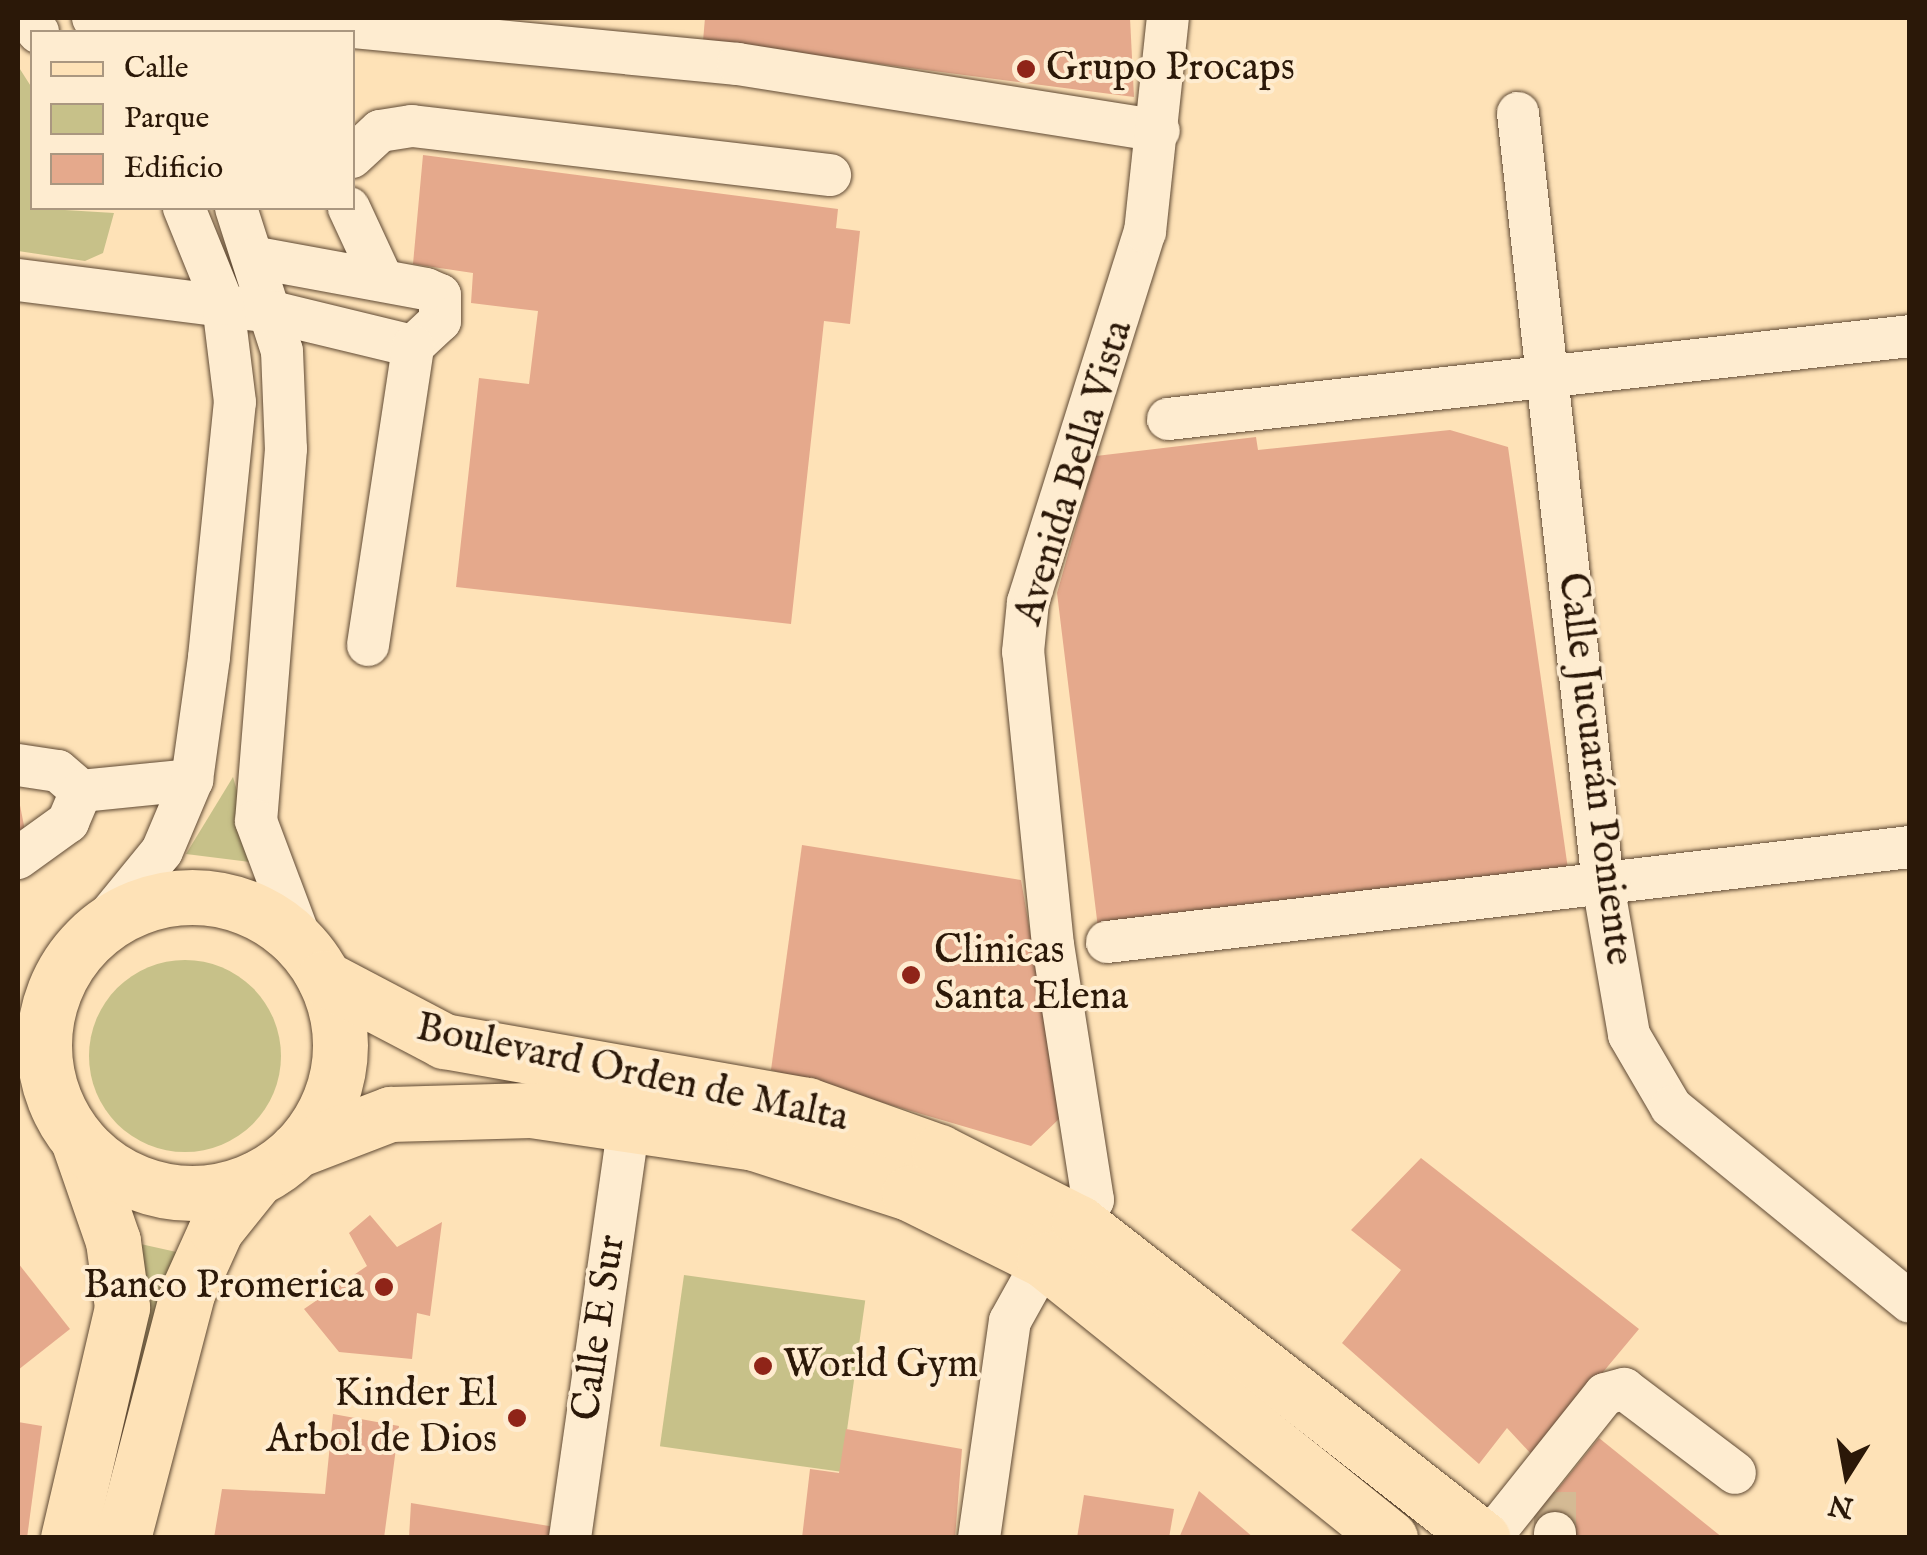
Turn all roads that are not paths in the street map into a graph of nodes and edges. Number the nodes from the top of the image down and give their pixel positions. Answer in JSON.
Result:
{"nodes":[{"id":1,"x":232,"y":18,"type":"edge"},
{"id":2,"x":260,"y":18,"type":"edge"},
{"id":3,"x":1168,"y":18,"type":"edge"},
{"id":4,"x":151,"y":30,"type":"edge"},
{"id":5,"x":1518,"y":112,"type":"dead end"},
{"id":6,"x":1159,"y":131,"type":"junction"},
{"id":7,"x":355,"y":154,"type":"edge"},
{"id":8,"x":830,"y":176,"type":"dead end"},
{"id":9,"x":185,"y":210,"type":"edge"},
{"id":10,"x":237,"y":210,"type":"edge"},
{"id":11,"x":350,"y":210,"type":"edge"},
{"id":12,"x":257,"y":258,"type":"junction"},
{"id":13,"x":382,"y":279,"type":"junction"},
{"id":14,"x":18,"y":280,"type":"edge"},
{"id":15,"x":222,"y":304,"type":"junction"},
{"id":16,"x":272,"y":312,"type":"junction"},
{"id":17,"x":1910,"y":336,"type":"edge"},
{"id":18,"x":413,"y":346,"type":"junction"},
{"id":19,"x":1549,"y":380,"type":"junction"},
{"id":20,"x":1168,"y":419,"type":"dead end"},
{"id":21,"x":368,"y":644,"type":"dead end"},
{"id":22,"x":18,"y":764,"type":"edge"},
{"id":23,"x":192,"y":780,"type":"junction"},
{"id":24,"x":81,"y":791,"type":"junction"},
{"id":25,"x":1910,"y":847,"type":"edge"},
{"id":26,"x":18,"y":858,"type":"edge"},
{"id":27,"x":1603,"y":884,"type":"junction"},
{"id":28,"x":92,"y":934,"type":"junction"},
{"id":29,"x":1107,"y":942,"type":"dead end"},
{"id":30,"x":314,"y":963,"type":"junction"},
{"id":31,"x":18,"y":968,"type":"edge"},
{"id":32,"x":18,"y":1084,"type":"edge"},
{"id":33,"x":630,"y":1119,"type":"junction"},
{"id":34,"x":70,"y":1130,"type":"junction"},
{"id":35,"x":276,"y":1164,"type":"junction"},
{"id":36,"x":1062,"y":1241,"type":"junction"},
{"id":37,"x":1910,"y":1302,"type":"edge"},
{"id":38,"x":1239,"y":1381,"type":"junction"},
{"id":39,"x":1735,"y":1474,"type":"dead end"},
{"id":40,"x":1551,"y":1510,"type":"edge"},
{"id":41,"x":68,"y":1538,"type":"edge"},
{"id":42,"x":123,"y":1538,"type":"edge"},
{"id":43,"x":570,"y":1538,"type":"edge"},
{"id":44,"x":979,"y":1538,"type":"edge"},
{"id":45,"x":1390,"y":1538,"type":"edge"},
{"id":46,"x":1482,"y":1538,"type":"edge"},
{"id":47,"x":1490,"y":1538,"type":"edge"}],
"edges":[{"from":1,"to":4,"type":"street"},
{"from":2,"to":6,"type":"street"},
{"from":3,"to":6,"type":"street","name":"Avenida Bella Vista"},
{"from":5,"to":19,"type":"street","name":"Calle Jucuarán Poniente"},
{"from":6,"to":36,"type":"street","name":"Avenida Bella Vista"},
{"from":7,"to":8,"type":"street"},
{"from":9,"to":15,"type":"street"},
{"from":10,"to":12,"type":"street"},
{"from":11,"to":13,"type":"street"},
{"from":12,"to":13,"type":"street"},
{"from":12,"to":16,"type":"street"},
{"from":13,"to":18,"type":"street"},
{"from":14,"to":15,"type":"street"},
{"from":15,"to":16,"type":"street"},
{"from":15,"to":23,"type":"street"},
{"from":16,"to":18,"type":"street"},
{"from":16,"to":30,"type":"street"},
{"from":17,"to":19,"type":"street"},
{"from":18,"to":21,"type":"street"},
{"from":19,"to":20,"type":"street"},
{"from":19,"to":27,"type":"street","name":"Calle Jucuarán Poniente"},
{"from":22,"to":24,"type":"street"},
{"from":23,"to":24,"type":"street"},
{"from":23,"to":28,"type":"street"},
{"from":24,"to":26,"type":"street"},
{"from":25,"to":27,"type":"street"},
{"from":27,"to":29,"type":"street"},
{"from":27,"to":37,"type":"street","name":"Calle Jucuarán Poniente"},
{"from":28,"to":30,"type":"main road"},
{"from":28,"to":31,"type":"main road"},
{"from":28,"to":34,"type":"main road"},
{"from":30,"to":35,"type":"main road"},
{"from":30,"to":36,"type":"main road","name":"Boulevard Orden de Malta"},
{"from":32,"to":34,"type":"main road"},
{"from":33,"to":35,"type":"main road","name":"Boulevard Orden de Malta"},
{"from":33,"to":36,"type":"main road","name":"Boulevard Orden de Malta"},
{"from":33,"to":43,"type":"street","name":"Calle E Sur"},
{"from":34,"to":35,"type":"main road"},
{"from":34,"to":41,"type":"main road"},
{"from":35,"to":42,"type":"main road"},
{"from":36,"to":38,"type":"main road","name":"Boulevard Orden de Malta"},
{"from":36,"to":44,"type":"street","name":"Avenida Bella Vista"},
{"from":38,"to":45,"type":"main road","name":"Boulevard Orden de Malta"},
{"from":38,"to":46,"type":"main road","name":"Boulevard Orden de Malta"},
{"from":39,"to":40,"type":"street"},
{"from":40,"to":47,"type":"street"}]}
